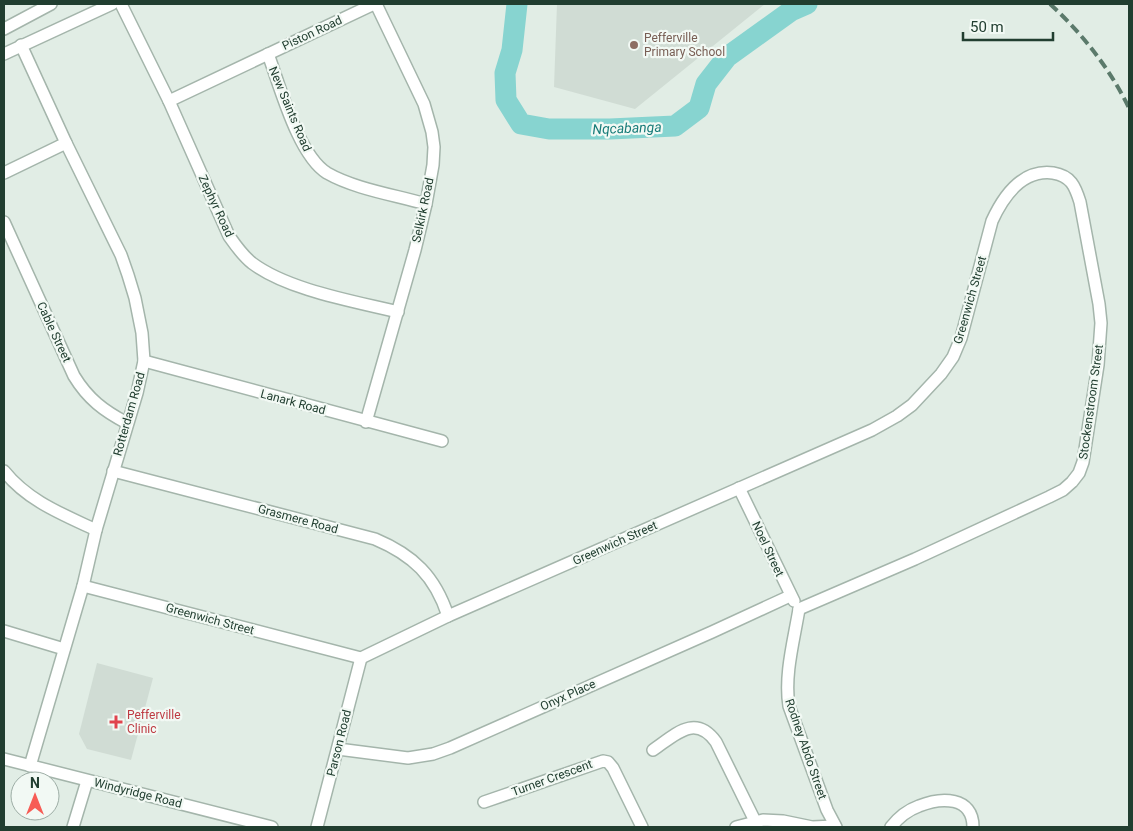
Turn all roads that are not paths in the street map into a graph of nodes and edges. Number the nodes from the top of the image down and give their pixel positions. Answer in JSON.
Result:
{"nodes":[{"id":1,"x":51,"y":4,"type":"edge"},
{"id":2,"x":112,"y":4,"type":"edge"},
{"id":3,"x":121,"y":4,"type":"edge"},
{"id":4,"x":375,"y":4,"type":"edge"},
{"id":5,"x":4,"y":29,"type":"edge"},
{"id":6,"x":22,"y":45,"type":"junction"},
{"id":7,"x":4,"y":54,"type":"edge"},
{"id":8,"x":268,"y":54,"type":"junction"},
{"id":9,"x":169,"y":101,"type":"junction"},
{"id":10,"x":66,"y":143,"type":"junction"},
{"id":11,"x":4,"y":173,"type":"edge"},
{"id":12,"x":1009,"y":192,"type":"joint"},
{"id":13,"x":426,"y":204,"type":"junction"},
{"id":14,"x":4,"y":222,"type":"edge"},
{"id":15,"x":398,"y":312,"type":"junction"},
{"id":16,"x":144,"y":361,"type":"junction"},
{"id":17,"x":366,"y":422,"type":"junction"},
{"id":18,"x":127,"y":424,"type":"junction"},
{"id":19,"x":442,"y":441,"type":"dead end"},
{"id":20,"x":4,"y":471,"type":"edge"},
{"id":21,"x":113,"y":471,"type":"junction"},
{"id":22,"x":739,"y":488,"type":"junction"},
{"id":23,"x":96,"y":530,"type":"junction"},
{"id":24,"x":83,"y":586,"type":"junction"},
{"id":25,"x":790,"y":596,"type":"junction"},
{"id":26,"x":799,"y":609,"type":"junction"},
{"id":27,"x":448,"y":616,"type":"junction"},
{"id":28,"x":4,"y":631,"type":"edge"},
{"id":29,"x":64,"y":649,"type":"junction"},
{"id":30,"x":361,"y":658,"type":"junction"},
{"id":31,"x":338,"y":750,"type":"junction"},
{"id":32,"x":652,"y":750,"type":"dead end"},
{"id":33,"x":4,"y":759,"type":"edge"},
{"id":34,"x":30,"y":766,"type":"junction"},
{"id":35,"x":87,"y":781,"type":"junction"},
{"id":36,"x":484,"y":802,"type":"dead end"},
{"id":37,"x":751,"y":824,"type":"edge"},
{"id":38,"x":257,"y":825,"type":"edge"},
{"id":39,"x":836,"y":826,"type":"edge"},
{"id":40,"x":73,"y":827,"type":"edge"},
{"id":41,"x":272,"y":827,"type":"edge"},
{"id":42,"x":317,"y":827,"type":"edge"},
{"id":43,"x":642,"y":827,"type":"edge"},
{"id":44,"x":736,"y":827,"type":"edge"},
{"id":45,"x":891,"y":827,"type":"edge"},
{"id":46,"x":973,"y":827,"type":"edge"}],
"edges":[{"from":1,"to":5,"type":"street"},
{"from":2,"to":6,"type":"street"},
{"from":3,"to":9,"type":"street","name":"Zephyr Road"},
{"from":4,"to":8,"type":"street","name":"Piston Road"},
{"from":4,"to":13,"type":"street","name":"Selkirk Road"},
{"from":6,"to":7,"type":"street"},
{"from":6,"to":10,"type":"street","name":"Rotterdam Road"},
{"from":8,"to":9,"type":"street","name":"Piston Road"},
{"from":8,"to":13,"type":"street","name":"New Saints Road"},
{"from":9,"to":15,"type":"street","name":"Zephyr Road"},
{"from":10,"to":11,"type":"street"},
{"from":10,"to":16,"type":"street","name":"Rotterdam Road"},
{"from":12,"to":22,"type":"street","name":"Greenwich Street"},
{"from":12,"to":26,"type":"street","name":"Stockenstroom Street"},
{"from":13,"to":15,"type":"street","name":"Selkirk Road"},
{"from":14,"to":18,"type":"street","name":"Cable Street"},
{"from":15,"to":17,"type":"street","name":"Selkirk Road"},
{"from":16,"to":17,"type":"street","name":"Lanark Road"},
{"from":16,"to":18,"type":"street","name":"Rotterdam Road"},
{"from":17,"to":19,"type":"street","name":"Lanark Road"},
{"from":18,"to":21,"type":"street","name":"Rotterdam Road"},
{"from":20,"to":23,"type":"street"},
{"from":21,"to":23,"type":"street","name":"Rotterdam Road"},
{"from":21,"to":27,"type":"street","name":"Grasmere Road"},
{"from":22,"to":25,"type":"street","name":"Noel Street"},
{"from":22,"to":27,"type":"street","name":"Greenwich Street"},
{"from":23,"to":24,"type":"street","name":"Rotterdam Road"},
{"from":24,"to":29,"type":"street","name":"Rotterdam Road"},
{"from":24,"to":30,"type":"street","name":"Greenwich Street"},
{"from":25,"to":26,"type":"street","name":"Noel Street"},
{"from":25,"to":31,"type":"street","name":"Onyx Place"},
{"from":26,"to":39,"type":"street","name":"Rodney Abdo Street"},
{"from":27,"to":30,"type":"street","name":"Greenwich Street"},
{"from":28,"to":29,"type":"street"},
{"from":29,"to":34,"type":"street","name":"Rotterdam Road"},
{"from":30,"to":31,"type":"street","name":"Parson Road"},
{"from":31,"to":42,"type":"street","name":"Parson Road"},
{"from":32,"to":37,"type":"street"},
{"from":33,"to":34,"type":"street","name":"Windyridge Road"},
{"from":34,"to":35,"type":"street","name":"Windyridge Road"},
{"from":35,"to":38,"type":"street","name":"Windyridge Road"},
{"from":35,"to":40,"type":"street"},
{"from":36,"to":43,"type":"street","name":"Turner Crescent"},
{"from":37,"to":39,"type":"street"},
{"from":37,"to":44,"type":"street"},
{"from":38,"to":41,"type":"street","name":"Windyridge Road"},
{"from":45,"to":46,"type":"street"}]}
